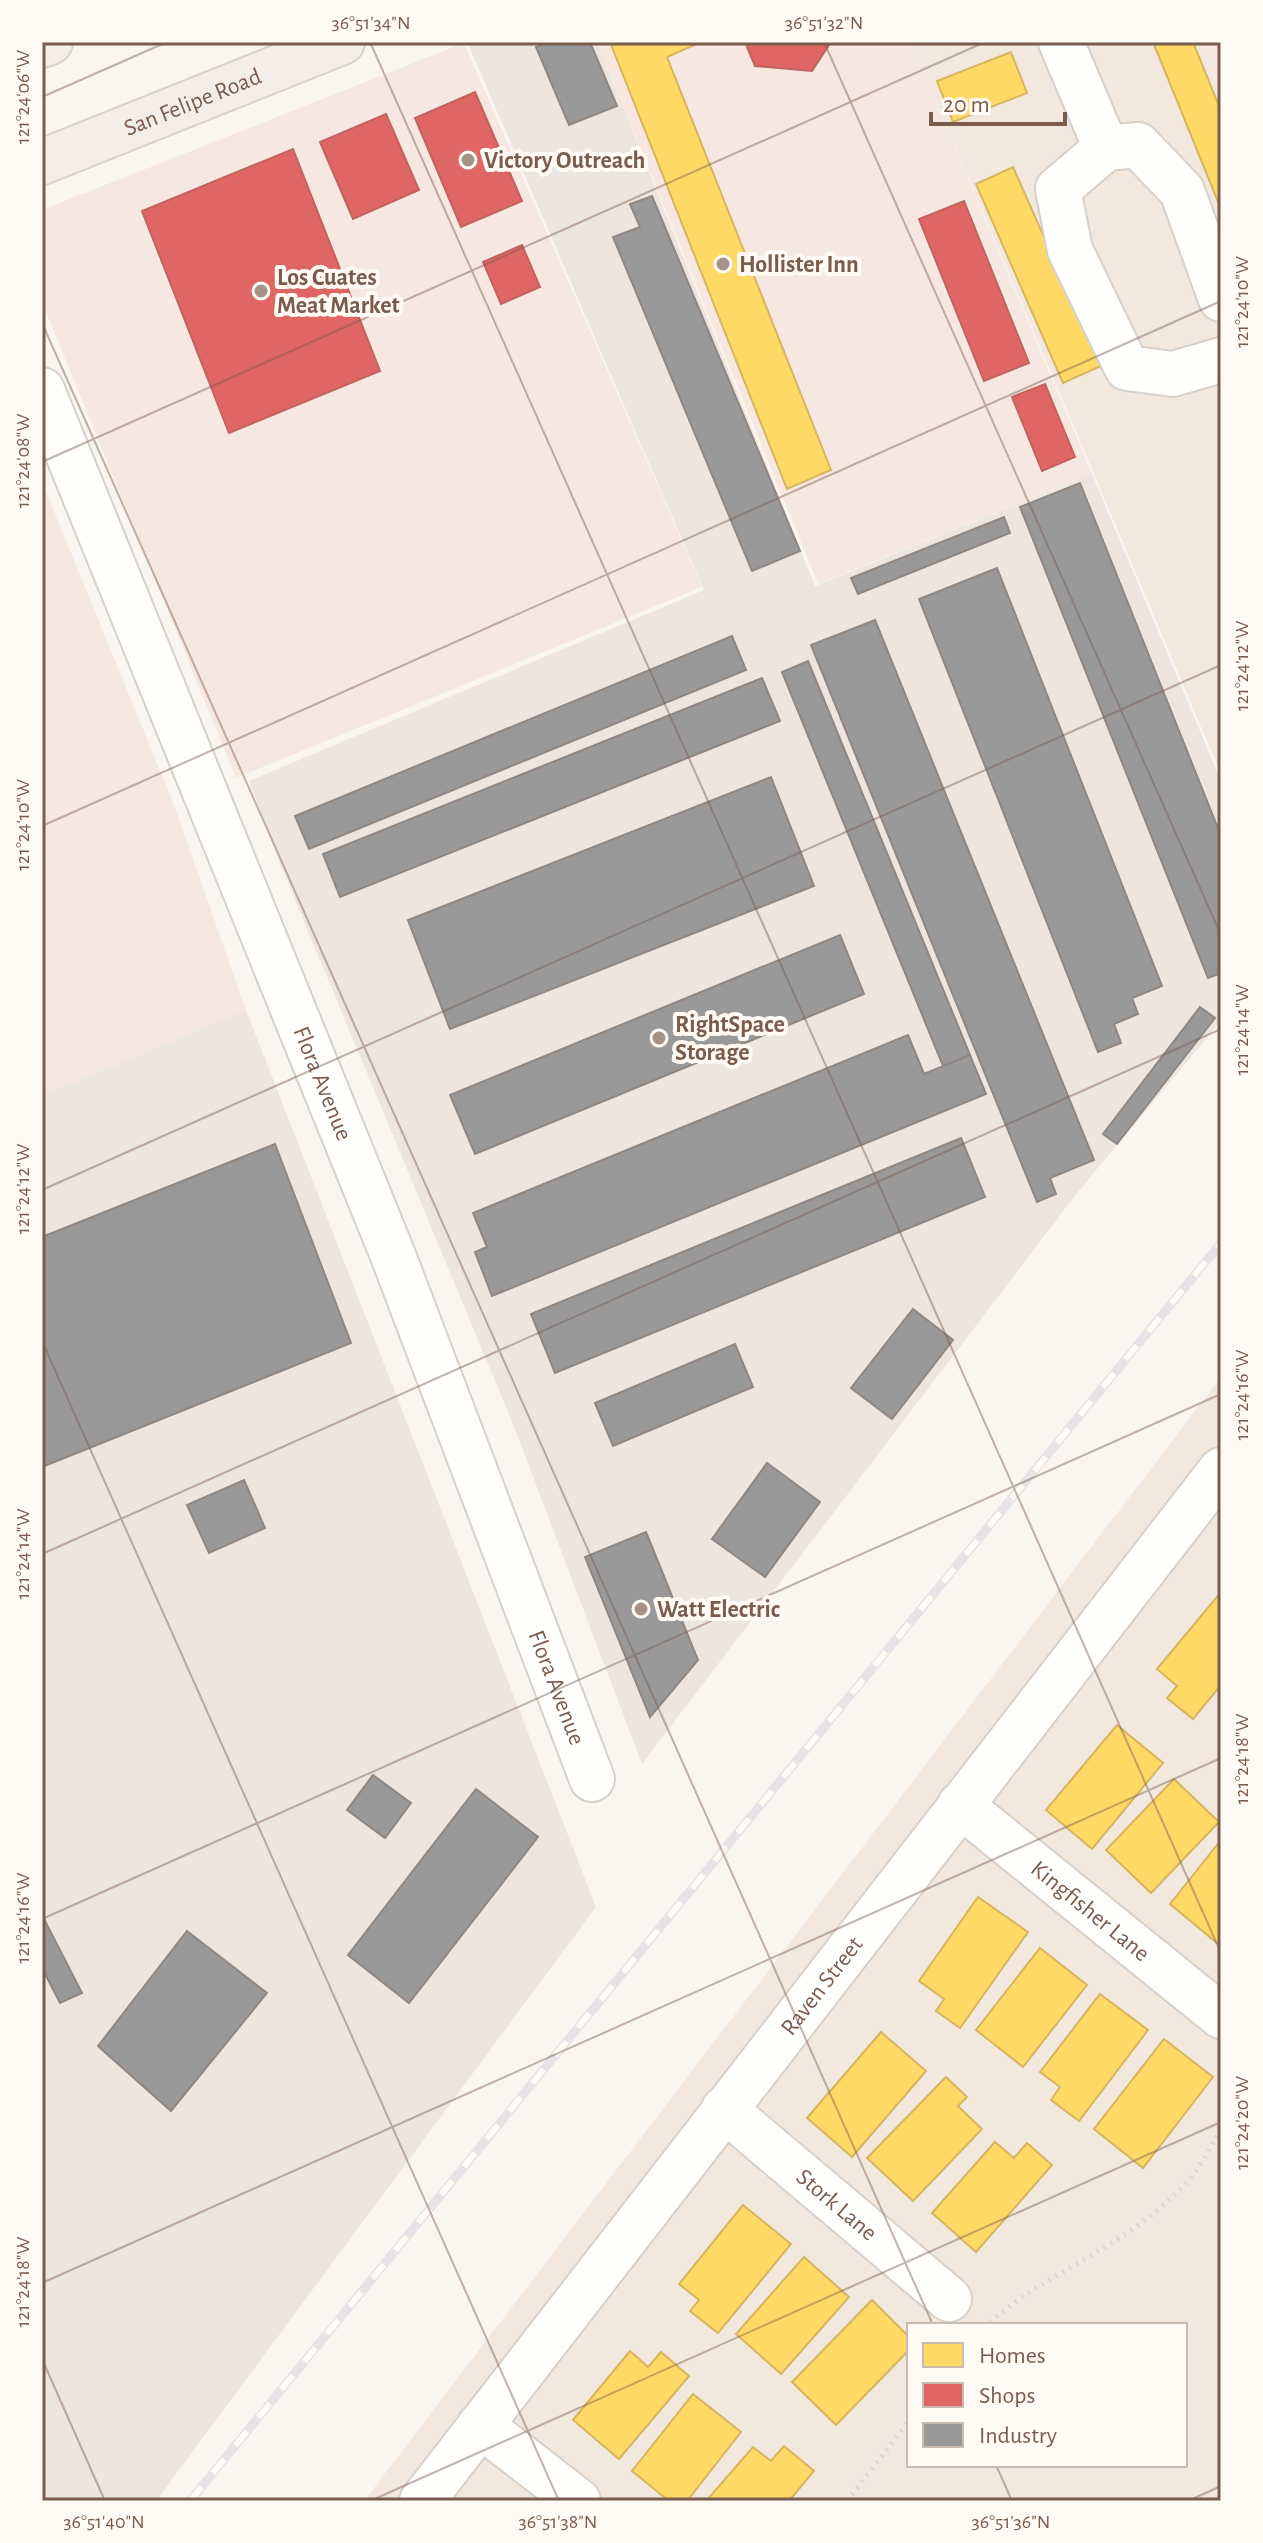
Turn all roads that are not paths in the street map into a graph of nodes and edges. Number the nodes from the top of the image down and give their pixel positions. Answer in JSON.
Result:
{"nodes":[{"id":1,"x":50,"y":42,"type":"edge"},
{"id":2,"x":342,"y":42,"type":"edge"},
{"id":3,"x":1061,"y":42,"type":"edge"},
{"id":4,"x":42,"y":45,"type":"edge"},
{"id":5,"x":1106,"y":148,"type":"junction"},
{"id":6,"x":42,"y":162,"type":"edge"},
{"id":7,"x":1221,"y":299,"type":"edge"},
{"id":8,"x":1221,"y":360,"type":"edge"},
{"id":9,"x":42,"y":390,"type":"edge"},
{"id":10,"x":1213,"y":1496,"type":"edge"},
{"id":11,"x":592,"y":1779,"type":"dead end"},
{"id":12,"x":960,"y":1805,"type":"junction"},
{"id":13,"x":1221,"y":2016,"type":"edge"},
{"id":14,"x":724,"y":2109,"type":"junction"},
{"id":15,"x":949,"y":2299,"type":"dead end"},
{"id":16,"x":480,"y":2425,"type":"junction"},
{"id":17,"x":422,"y":2501,"type":"edge"},
{"id":18,"x":578,"y":2501,"type":"edge"}],
"edges":[{"from":1,"to":4,"type":"main road"},
{"from":2,"to":6,"type":"main road","name":"San Felipe Road"},
{"from":3,"to":5,"type":"street"},
{"from":5,"to":7,"type":"street"},
{"from":5,"to":8,"type":"street"},
{"from":9,"to":11,"type":"street","name":"Flora Avenue"},
{"from":10,"to":12,"type":"street","name":"Raven Street"},
{"from":12,"to":13,"type":"street","name":"Kingfisher Lane"},
{"from":12,"to":14,"type":"street","name":"Raven Street"},
{"from":14,"to":15,"type":"street","name":"Stork Lane"},
{"from":14,"to":16,"type":"street","name":"Raven Street"},
{"from":16,"to":17,"type":"street","name":"Raven Street"},
{"from":16,"to":18,"type":"street"}]}
